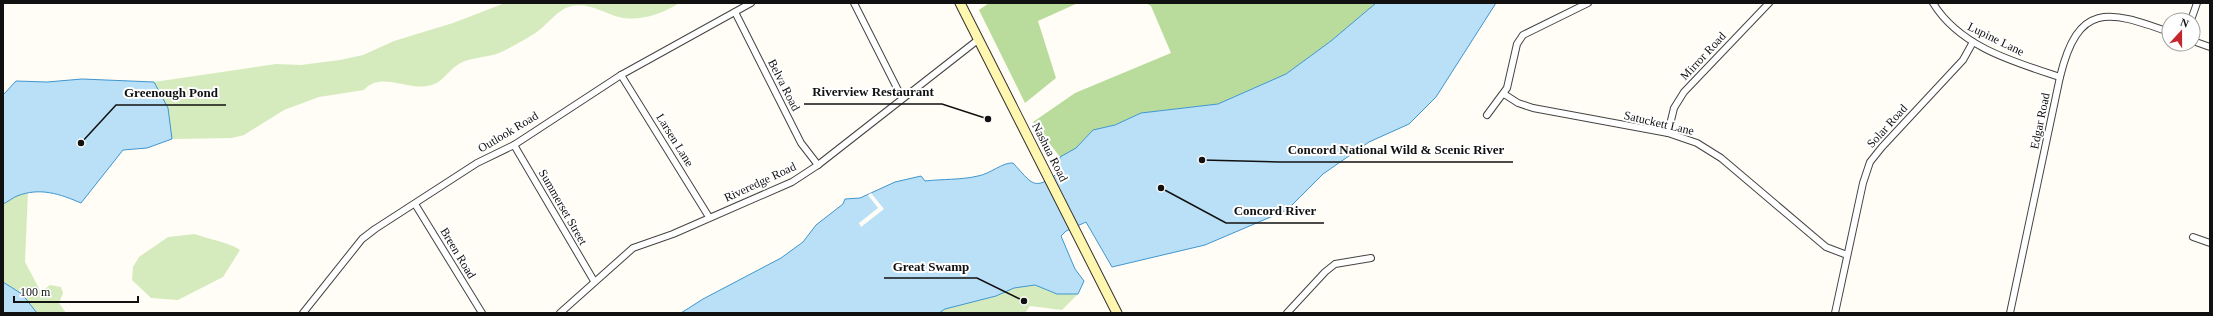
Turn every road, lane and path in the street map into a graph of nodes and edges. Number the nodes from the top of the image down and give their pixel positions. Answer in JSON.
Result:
{"nodes":[{"id":1,"x":751,"y":3,"type":"edge"},
{"id":2,"x":854,"y":3,"type":"edge"},
{"id":3,"x":960,"y":3,"type":"edge"},
{"id":4,"x":1588,"y":3,"type":"edge"},
{"id":5,"x":1769,"y":3,"type":"edge"},
{"id":6,"x":1933,"y":3,"type":"edge"},
{"id":7,"x":735,"y":12,"type":"junction"},
{"id":8,"x":2161,"y":29,"type":"edge"},
{"id":9,"x":978,"y":40,"type":"junction"},
{"id":10,"x":1973,"y":42,"type":"junction"},
{"id":11,"x":621,"y":75,"type":"junction"},
{"id":12,"x":2060,"y":77,"type":"junction"},
{"id":13,"x":1504,"y":94,"type":"junction"},
{"id":14,"x":902,"y":98,"type":"junction"},
{"id":15,"x":1487,"y":115,"type":"dead end"},
{"id":16,"x":1668,"y":133,"type":"junction"},
{"id":17,"x":514,"y":145,"type":"junction"},
{"id":18,"x":818,"y":165,"type":"junction"},
{"id":19,"x":415,"y":204,"type":"junction"},
{"id":20,"x":709,"y":217,"type":"junction"},
{"id":21,"x":2193,"y":237,"type":"dead end"},
{"id":22,"x":2210,"y":243,"type":"edge"},
{"id":23,"x":1848,"y":255,"type":"junction"},
{"id":24,"x":1371,"y":258,"type":"dead end"},
{"id":25,"x":594,"y":281,"type":"junction"},
{"id":26,"x":303,"y":313,"type":"edge"},
{"id":27,"x":482,"y":313,"type":"edge"},
{"id":28,"x":560,"y":313,"type":"edge"},
{"id":29,"x":1117,"y":313,"type":"edge"},
{"id":30,"x":1287,"y":313,"type":"edge"},
{"id":31,"x":1835,"y":313,"type":"edge"},
{"id":32,"x":2010,"y":313,"type":"edge"}],
"edges":[{"from":1,"to":7,"type":"street","name":"Outlook Road"},
{"from":2,"to":14,"type":"street"},
{"from":3,"to":9,"type":"main road","name":"Nashua Road"},
{"from":4,"to":13,"type":"street"},
{"from":5,"to":16,"type":"street","name":"Mirror Road"},
{"from":6,"to":10,"type":"street","name":"Lupine Lane"},
{"from":7,"to":11,"type":"street","name":"Outlook Road"},
{"from":7,"to":18,"type":"street","name":"Belva Road"},
{"from":8,"to":12,"type":"street","name":"Edgar Road"},
{"from":9,"to":14,"type":"street","name":"Riveredge Road"},
{"from":9,"to":29,"type":"main road","name":"Nashua Road"},
{"from":10,"to":12,"type":"street","name":"Lupine Lane"},
{"from":10,"to":23,"type":"street","name":"Solar Road"},
{"from":11,"to":17,"type":"street","name":"Outlook Road"},
{"from":11,"to":20,"type":"street","name":"Larsen Lane"},
{"from":12,"to":32,"type":"street","name":"Edgar Road"},
{"from":13,"to":15,"type":"street"},
{"from":13,"to":16,"type":"street","name":"Satuckett Lane"},
{"from":14,"to":18,"type":"street","name":"Riveredge Road"},
{"from":16,"to":23,"type":"street","name":"Satuckett Lane"},
{"from":17,"to":19,"type":"street","name":"Outlook Road"},
{"from":17,"to":25,"type":"street","name":"Summerset Street"},
{"from":18,"to":20,"type":"street","name":"Riveredge Road"},
{"from":19,"to":26,"type":"street","name":"Outlook Road"},
{"from":19,"to":27,"type":"street","name":"Breen Road"},
{"from":20,"to":25,"type":"street","name":"Riveredge Road"},
{"from":21,"to":22,"type":"street"},
{"from":23,"to":31,"type":"street","name":"Solar Road"},
{"from":24,"to":30,"type":"street"},
{"from":25,"to":28,"type":"street","name":"Riveredge Road"}]}
